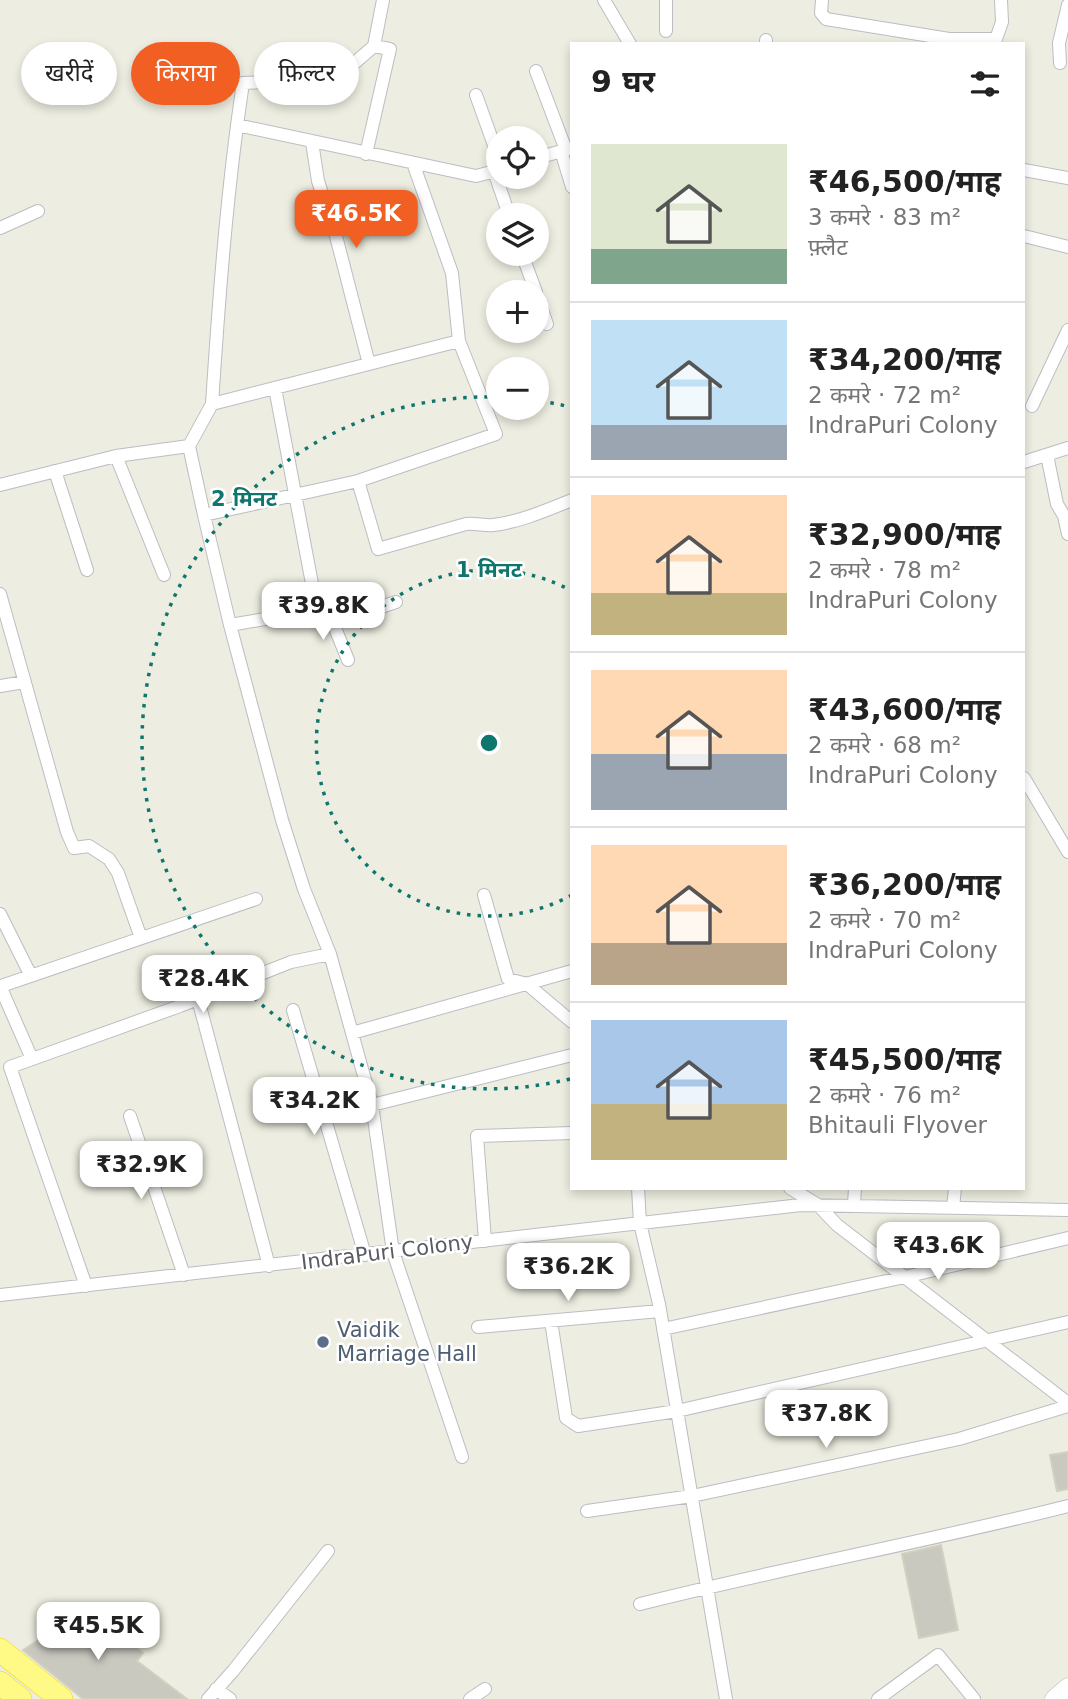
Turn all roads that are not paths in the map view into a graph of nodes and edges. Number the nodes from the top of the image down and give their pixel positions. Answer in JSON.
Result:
{"nodes":[{"id":1,"x":383,"y":0,"type":"edge"},
{"id":2,"x":604,"y":0,"type":"edge"},
{"id":3,"x":666,"y":0,"type":"edge"},
{"id":4,"x":822,"y":0,"type":"edge"},
{"id":5,"x":1002,"y":0,"type":"edge"},
{"id":6,"x":1068,"y":5,"type":"edge"},
{"id":7,"x":666,"y":31,"type":"dead end"},
{"id":8,"x":629,"y":42,"type":"edge"},
{"id":9,"x":374,"y":46,"type":"junction"},
{"id":10,"x":1060,"y":63,"type":"dead end"},
{"id":11,"x":536,"y":71,"type":"dead end"},
{"id":12,"x":476,"y":95,"type":"dead end"},
{"id":13,"x":237,"y":125,"type":"junction"},
{"id":14,"x":486,"y":129,"type":"edge"},
{"id":15,"x":312,"y":142,"type":"junction"},
{"id":16,"x":567,"y":149,"type":"edge"},
{"id":17,"x":366,"y":153,"type":"junction"},
{"id":18,"x":549,"y":154,"type":"edge"},
{"id":19,"x":413,"y":163,"type":"junction"},
{"id":20,"x":1025,"y":170,"type":"edge"},
{"id":21,"x":486,"y":172,"type":"edge"},
{"id":22,"x":570,"y":172,"type":"edge"},
{"id":23,"x":1068,"y":177,"type":"edge"},
{"id":24,"x":38,"y":211,"type":"dead end"},
{"id":25,"x":0,"y":228,"type":"edge"},
{"id":26,"x":1025,"y":236,"type":"edge"},
{"id":27,"x":1068,"y":247,"type":"edge"},
{"id":28,"x":1068,"y":330,"type":"edge"},
{"id":29,"x":459,"y":341,"type":"junction"},
{"id":30,"x":369,"y":364,"type":"junction"},
{"id":31,"x":275,"y":388,"type":"junction"},
{"id":32,"x":212,"y":404,"type":"junction"},
{"id":33,"x":1032,"y":406,"type":"dead end"},
{"id":34,"x":190,"y":446,"type":"junction"},
{"id":35,"x":1068,"y":448,"type":"edge"},
{"id":36,"x":1046,"y":455,"type":"junction"},
{"id":37,"x":116,"y":456,"type":"junction"},
{"id":38,"x":1025,"y":462,"type":"edge"},
{"id":39,"x":55,"y":471,"type":"junction"},
{"id":40,"x":358,"y":481,"type":"junction"},
{"id":41,"x":0,"y":485,"type":"edge"},
{"id":42,"x":294,"y":495,"type":"junction"},
{"id":43,"x":570,"y":501,"type":"edge"},
{"id":44,"x":204,"y":515,"type":"junction"},
{"id":45,"x":1068,"y":534,"type":"edge"},
{"id":46,"x":87,"y":570,"type":"dead end"},
{"id":47,"x":164,"y":575,"type":"dead end"},
{"id":48,"x":0,"y":594,"type":"edge"},
{"id":49,"x":397,"y":602,"type":"dead end"},
{"id":50,"x":317,"y":610,"type":"junction"},
{"id":51,"x":333,"y":623,"type":"junction"},
{"id":52,"x":230,"y":625,"type":"junction"},
{"id":53,"x":348,"y":660,"type":"dead end"},
{"id":54,"x":24,"y":682,"type":"junction"},
{"id":55,"x":0,"y":686,"type":"edge"},
{"id":56,"x":1025,"y":780,"type":"edge"},
{"id":57,"x":1068,"y":852,"type":"edge"},
{"id":58,"x":484,"y":895,"type":"dead end"},
{"id":59,"x":256,"y":899,"type":"dead end"},
{"id":60,"x":0,"y":914,"type":"edge"},
{"id":61,"x":141,"y":938,"type":"junction"},
{"id":62,"x":330,"y":954,"type":"junction"},
{"id":63,"x":570,"y":972,"type":"edge"},
{"id":64,"x":31,"y":976,"type":"junction"},
{"id":65,"x":527,"y":985,"type":"junction"},
{"id":66,"x":0,"y":986,"type":"edge"},
{"id":67,"x":198,"y":999,"type":"junction"},
{"id":68,"x":293,"y":1010,"type":"dead end"},
{"id":69,"x":570,"y":1020,"type":"edge"},
{"id":70,"x":352,"y":1033,"type":"junction"},
{"id":71,"x":570,"y":1056,"type":"edge"},
{"id":72,"x":33,"y":1059,"type":"junction"},
{"id":73,"x":5,"y":1068,"type":"edge"},
{"id":74,"x":372,"y":1105,"type":"junction"},
{"id":75,"x":130,"y":1116,"type":"dead end"},
{"id":76,"x":570,"y":1133,"type":"edge"},
{"id":77,"x":638,"y":1190,"type":"edge"},
{"id":78,"x":793,"y":1190,"type":"edge"},
{"id":79,"x":856,"y":1190,"type":"edge"},
{"id":80,"x":955,"y":1190,"type":"edge"},
{"id":81,"x":818,"y":1205,"type":"junction"},
{"id":82,"x":854,"y":1205,"type":"junction"},
{"id":83,"x":953,"y":1207,"type":"junction"},
{"id":84,"x":1068,"y":1210,"type":"edge"},
{"id":85,"x":640,"y":1223,"type":"junction"},
{"id":86,"x":1068,"y":1238,"type":"edge"},
{"id":87,"x":485,"y":1241,"type":"junction"},
{"id":88,"x":393,"y":1252,"type":"junction"},
{"id":89,"x":366,"y":1255,"type":"junction"},
{"id":90,"x":269,"y":1266,"type":"junction"},
{"id":91,"x":184,"y":1275,"type":"junction"},
{"id":92,"x":905,"y":1277,"type":"junction"},
{"id":93,"x":86,"y":1286,"type":"junction"},
{"id":94,"x":0,"y":1295,"type":"edge"},
{"id":95,"x":660,"y":1311,"type":"junction"},
{"id":96,"x":551,"y":1321,"type":"junction"},
{"id":97,"x":1068,"y":1322,"type":"edge"},
{"id":98,"x":478,"y":1327,"type":"dead end"},
{"id":99,"x":663,"y":1329,"type":"junction"},
{"id":100,"x":987,"y":1340,"type":"junction"},
{"id":101,"x":1068,"y":1405,"type":"edge"},
{"id":102,"x":677,"y":1411,"type":"junction"},
{"id":103,"x":462,"y":1457,"type":"dead end"},
{"id":104,"x":692,"y":1496,"type":"junction"},
{"id":105,"x":1068,"y":1506,"type":"edge"},
{"id":106,"x":587,"y":1511,"type":"dead end"},
{"id":107,"x":328,"y":1551,"type":"dead end"},
{"id":108,"x":707,"y":1587,"type":"junction"},
{"id":109,"x":640,"y":1604,"type":"dead end"},
{"id":110,"x":0,"y":1650,"type":"edge"},
{"id":111,"x":0,"y":1683,"type":"edge"},
{"id":112,"x":1068,"y":1687,"type":"edge"},
{"id":113,"x":485,"y":1689,"type":"dead end"},
{"id":114,"x":212,"y":1694,"type":"edge"},
{"id":115,"x":20,"y":1699,"type":"edge"},
{"id":116,"x":61,"y":1699,"type":"edge"},
{"id":117,"x":230,"y":1699,"type":"edge"},
{"id":118,"x":470,"y":1699,"type":"edge"},
{"id":119,"x":726,"y":1699,"type":"edge"},
{"id":120,"x":878,"y":1699,"type":"edge"},
{"id":121,"x":974,"y":1699,"type":"edge"},
{"id":122,"x":1054,"y":1699,"type":"edge"}],
"edges":[{"from":1,"to":9,"type":"street"},
{"from":2,"to":8,"type":"street"},
{"from":3,"to":7,"type":"street"},
{"from":4,"to":5,"type":"street"},
{"from":6,"to":10,"type":"street"},
{"from":9,"to":13,"type":"street"},
{"from":9,"to":17,"type":"street"},
{"from":11,"to":16,"type":"street"},
{"from":12,"to":14,"type":"street"},
{"from":13,"to":15,"type":"street"},
{"from":13,"to":32,"type":"street"},
{"from":15,"to":17,"type":"street"},
{"from":15,"to":30,"type":"street"},
{"from":16,"to":18,"type":"street"},
{"from":16,"to":22,"type":"street"},
{"from":17,"to":19,"type":"street"},
{"from":19,"to":21,"type":"street"},
{"from":19,"to":29,"type":"street"},
{"from":20,"to":23,"type":"street"},
{"from":24,"to":25,"type":"street"},
{"from":26,"to":27,"type":"street"},
{"from":28,"to":33,"type":"street"},
{"from":29,"to":30,"type":"street"},
{"from":29,"to":40,"type":"street"},
{"from":30,"to":31,"type":"street"},
{"from":31,"to":32,"type":"street"},
{"from":31,"to":42,"type":"street"},
{"from":32,"to":34,"type":"street"},
{"from":34,"to":37,"type":"street"},
{"from":34,"to":44,"type":"street"},
{"from":35,"to":36,"type":"street"},
{"from":36,"to":38,"type":"street"},
{"from":36,"to":45,"type":"street"},
{"from":37,"to":39,"type":"street"},
{"from":37,"to":47,"type":"street"},
{"from":39,"to":41,"type":"street"},
{"from":39,"to":46,"type":"street"},
{"from":40,"to":42,"type":"street"},
{"from":40,"to":43,"type":"street"},
{"from":42,"to":44,"type":"street"},
{"from":42,"to":50,"type":"street"},
{"from":44,"to":52,"type":"street"},
{"from":48,"to":54,"type":"street"},
{"from":49,"to":51,"type":"street"},
{"from":50,"to":51,"type":"street"},
{"from":50,"to":52,"type":"street"},
{"from":51,"to":53,"type":"street"},
{"from":52,"to":62,"type":"street"},
{"from":54,"to":55,"type":"street"},
{"from":54,"to":61,"type":"street"},
{"from":56,"to":57,"type":"street"},
{"from":58,"to":65,"type":"street"},
{"from":59,"to":61,"type":"street"},
{"from":60,"to":64,"type":"street"},
{"from":61,"to":64,"type":"street"},
{"from":62,"to":67,"type":"street"},
{"from":62,"to":70,"type":"street"},
{"from":63,"to":65,"type":"street"},
{"from":64,"to":66,"type":"street"},
{"from":65,"to":69,"type":"street"},
{"from":65,"to":70,"type":"street"},
{"from":66,"to":72,"type":"street"},
{"from":67,"to":72,"type":"street"},
{"from":67,"to":90,"type":"street"},
{"from":68,"to":89,"type":"street"},
{"from":70,"to":74,"type":"street"},
{"from":71,"to":74,"type":"street"},
{"from":72,"to":73,"type":"street"},
{"from":73,"to":93,"type":"street"},
{"from":74,"to":88,"type":"street"},
{"from":75,"to":91,"type":"street"},
{"from":76,"to":87,"type":"street"},
{"from":77,"to":85,"type":"street"},
{"from":78,"to":81,"type":"street"},
{"from":79,"to":82,"type":"street"},
{"from":80,"to":83,"type":"street"},
{"from":81,"to":82,"type":"street","name":"IndraPuri Colony"},
{"from":81,"to":85,"type":"street","name":"IndraPuri Colony"},
{"from":81,"to":92,"type":"street"},
{"from":82,"to":83,"type":"street","name":"IndraPuri Colony"},
{"from":83,"to":84,"type":"street","name":"IndraPuri Colony"},
{"from":85,"to":87,"type":"street","name":"IndraPuri Colony"},
{"from":85,"to":95,"type":"street"},
{"from":86,"to":92,"type":"street"},
{"from":87,"to":88,"type":"street","name":"IndraPuri Colony"},
{"from":88,"to":89,"type":"street","name":"IndraPuri Colony"},
{"from":88,"to":103,"type":"street"},
{"from":89,"to":90,"type":"street","name":"IndraPuri Colony"},
{"from":90,"to":91,"type":"street","name":"IndraPuri Colony"},
{"from":91,"to":93,"type":"street","name":"IndraPuri Colony"},
{"from":92,"to":99,"type":"street"},
{"from":92,"to":100,"type":"street"},
{"from":93,"to":94,"type":"street","name":"IndraPuri Colony"},
{"from":95,"to":96,"type":"street"},
{"from":95,"to":99,"type":"street"},
{"from":96,"to":98,"type":"street"},
{"from":96,"to":102,"type":"street"},
{"from":97,"to":100,"type":"street"},
{"from":99,"to":102,"type":"street"},
{"from":100,"to":101,"type":"street"},
{"from":100,"to":102,"type":"street"},
{"from":101,"to":104,"type":"street"},
{"from":102,"to":104,"type":"street"},
{"from":104,"to":106,"type":"street"},
{"from":104,"to":108,"type":"street"},
{"from":105,"to":108,"type":"street"},
{"from":107,"to":114,"type":"street"},
{"from":108,"to":109,"type":"street"},
{"from":108,"to":119,"type":"street"},
{"from":110,"to":116,"type":"highway"},
{"from":111,"to":115,"type":"highway"},
{"from":112,"to":122,"type":"street"},
{"from":113,"to":118,"type":"street"},
{"from":114,"to":117,"type":"street"},
{"from":120,"to":121,"type":"street"}]}
